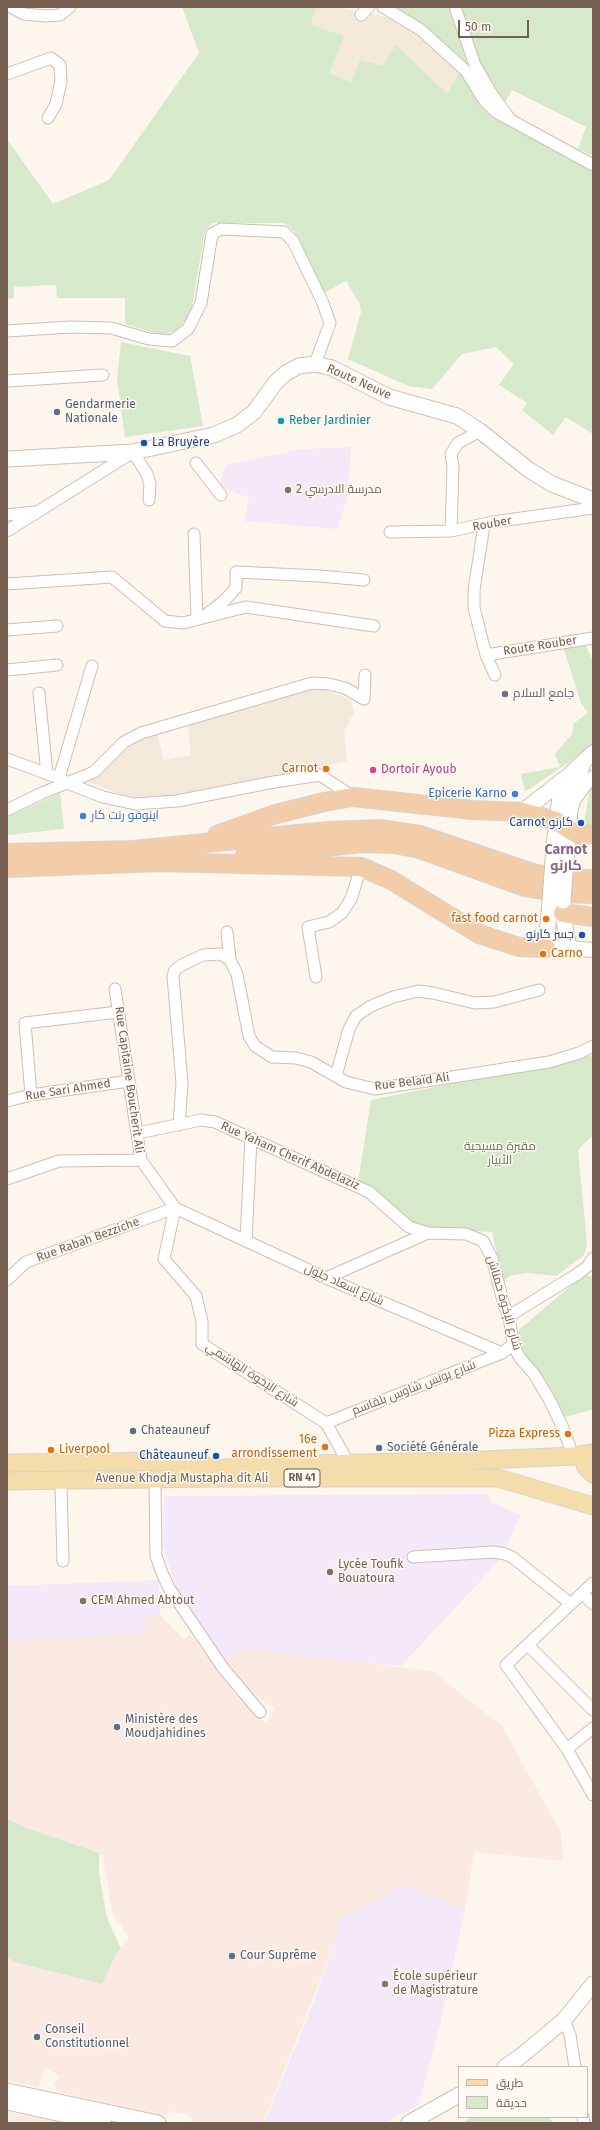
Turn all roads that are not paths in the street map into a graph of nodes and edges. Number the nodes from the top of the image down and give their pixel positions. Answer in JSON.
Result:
{"nodes":[{"id":1,"x":11,"y":7,"type":"edge"},
{"id":2,"x":70,"y":7,"type":"edge"},
{"id":3,"x":383,"y":7,"type":"edge"},
{"id":4,"x":455,"y":7,"type":"edge"},
{"id":5,"x":7,"y":74,"type":"edge"},
{"id":6,"x":48,"y":118,"type":"dead end"},
{"id":7,"x":511,"y":121,"type":"junction"},
{"id":8,"x":593,"y":164,"type":"edge"},
{"id":9,"x":7,"y":331,"type":"edge"},
{"id":10,"x":315,"y":364,"type":"junction"},
{"id":11,"x":103,"y":375,"type":"dead end"},
{"id":12,"x":7,"y":380,"type":"edge"},
{"id":13,"x":480,"y":431,"type":"junction"},
{"id":14,"x":133,"y":452,"type":"junction"},
{"id":15,"x":7,"y":459,"type":"edge"},
{"id":16,"x":196,"y":463,"type":"dead end"},
{"id":17,"x":221,"y":495,"type":"dead end"},
{"id":18,"x":149,"y":500,"type":"dead end"},
{"id":19,"x":593,"y":500,"type":"edge"},
{"id":20,"x":593,"y":508,"type":"edge"},
{"id":21,"x":36,"y":511,"type":"junction"},
{"id":22,"x":7,"y":515,"type":"edge"},
{"id":23,"x":484,"y":525,"type":"junction"},
{"id":24,"x":7,"y":531,"type":"edge"},
{"id":25,"x":451,"y":531,"type":"junction"},
{"id":26,"x":390,"y":532,"type":"dead end"},
{"id":27,"x":194,"y":534,"type":"dead end"},
{"id":28,"x":364,"y":580,"type":"dead end"},
{"id":29,"x":7,"y":584,"type":"edge"},
{"id":30,"x":199,"y":619,"type":"junction"},
{"id":31,"x":57,"y":626,"type":"dead end"},
{"id":32,"x":374,"y":626,"type":"dead end"},
{"id":33,"x":7,"y":630,"type":"edge"},
{"id":34,"x":593,"y":638,"type":"edge"},
{"id":35,"x":486,"y":655,"type":"junction"},
{"id":36,"x":57,"y":665,"type":"dead end"},
{"id":37,"x":92,"y":666,"type":"dead end"},
{"id":38,"x":7,"y":670,"type":"edge"},
{"id":39,"x":365,"y":675,"type":"dead end"},
{"id":40,"x":495,"y":675,"type":"dead end"},
{"id":41,"x":39,"y":693,"type":"dead end"},
{"id":42,"x":588,"y":757,"type":"edge"},
{"id":43,"x":7,"y":759,"type":"edge"},
{"id":44,"x":47,"y":774,"type":"junction"},
{"id":45,"x":568,"y":776,"type":"junction"},
{"id":46,"x":593,"y":776,"type":"edge"},
{"id":47,"x":63,"y":780,"type":"junction"},
{"id":48,"x":353,"y":797,"type":"junction"},
{"id":49,"x":7,"y":810,"type":"edge"},
{"id":50,"x":522,"y":812,"type":"junction"},
{"id":51,"x":562,"y":833,"type":"junction"},
{"id":52,"x":593,"y":834,"type":"edge"},
{"id":53,"x":142,"y":849,"type":"junction"},
{"id":54,"x":7,"y":853,"type":"edge"},
{"id":55,"x":158,"y":862,"type":"junction"},
{"id":56,"x":361,"y":867,"type":"junction"},
{"id":57,"x":7,"y":868,"type":"edge"},
{"id":58,"x":593,"y":879,"type":"edge"},
{"id":59,"x":593,"y":894,"type":"edge"},
{"id":60,"x":557,"y":906,"type":"junction"},
{"id":61,"x":593,"y":917,"type":"edge"},
{"id":62,"x":227,"y":932,"type":"dead end"},
{"id":63,"x":546,"y":948,"type":"junction"},
{"id":64,"x":569,"y":948,"type":"junction"},
{"id":65,"x":593,"y":950,"type":"edge"},
{"id":66,"x":230,"y":960,"type":"junction"},
{"id":67,"x":316,"y":977,"type":"dead end"},
{"id":68,"x":115,"y":989,"type":"dead end"},
{"id":69,"x":539,"y":990,"type":"dead end"},
{"id":70,"x":118,"y":1012,"type":"junction"},
{"id":71,"x":593,"y":1046,"type":"edge"},
{"id":72,"x":336,"y":1076,"type":"junction"},
{"id":73,"x":129,"y":1080,"type":"junction"},
{"id":74,"x":31,"y":1095,"type":"junction"},
{"id":75,"x":7,"y":1100,"type":"edge"},
{"id":76,"x":180,"y":1125,"type":"junction"},
{"id":77,"x":138,"y":1133,"type":"junction"},
{"id":78,"x":251,"y":1138,"type":"junction"},
{"id":79,"x":140,"y":1160,"type":"junction"},
{"id":80,"x":7,"y":1179,"type":"edge"},
{"id":81,"x":175,"y":1208,"type":"junction"},
{"id":82,"x":428,"y":1233,"type":"junction"},
{"id":83,"x":246,"y":1240,"type":"junction"},
{"id":84,"x":591,"y":1265,"type":"edge"},
{"id":85,"x":326,"y":1278,"type":"junction"},
{"id":86,"x":7,"y":1280,"type":"edge"},
{"id":87,"x":509,"y":1316,"type":"junction"},
{"id":88,"x":513,"y":1345,"type":"junction"},
{"id":89,"x":502,"y":1353,"type":"junction"},
{"id":90,"x":326,"y":1423,"type":"junction"},
{"id":91,"x":584,"y":1454,"type":"edge"},
{"id":92,"x":7,"y":1463,"type":"edge"},
{"id":93,"x":349,"y":1464,"type":"junction"},
{"id":94,"x":214,"y":1469,"type":"junction"},
{"id":95,"x":593,"y":1474,"type":"edge"},
{"id":96,"x":7,"y":1476,"type":"edge"},
{"id":97,"x":237,"y":1479,"type":"junction"},
{"id":98,"x":7,"y":1481,"type":"edge"},
{"id":99,"x":155,"y":1485,"type":"junction"},
{"id":100,"x":61,"y":1486,"type":"junction"},
{"id":101,"x":7,"y":1488,"type":"edge"},
{"id":102,"x":593,"y":1506,"type":"edge"},
{"id":103,"x":413,"y":1557,"type":"dead end"},
{"id":104,"x":63,"y":1561,"type":"dead end"},
{"id":105,"x":593,"y":1583,"type":"edge"},
{"id":106,"x":583,"y":1594,"type":"junction"},
{"id":107,"x":571,"y":1604,"type":"junction"},
{"id":108,"x":593,"y":1604,"type":"edge"},
{"id":109,"x":528,"y":1645,"type":"junction"},
{"id":110,"x":593,"y":1710,"type":"edge"},
{"id":111,"x":260,"y":1712,"type":"dead end"},
{"id":112,"x":593,"y":1728,"type":"edge"},
{"id":113,"x":567,"y":1750,"type":"junction"},
{"id":114,"x":593,"y":1795,"type":"edge"},
{"id":115,"x":593,"y":1984,"type":"edge"},
{"id":116,"x":564,"y":2020,"type":"junction"},
{"id":117,"x":506,"y":2066,"type":"edge"},
{"id":118,"x":575,"y":2066,"type":"edge"},
{"id":119,"x":7,"y":2091,"type":"edge"},
{"id":120,"x":458,"y":2096,"type":"edge"},
{"id":121,"x":7,"y":2102,"type":"edge"},
{"id":122,"x":103,"y":2123,"type":"edge"},
{"id":123,"x":158,"y":2123,"type":"edge"},
{"id":124,"x":409,"y":2123,"type":"edge"}],
"edges":[{"from":1,"to":2,"type":"street"},
{"from":3,"to":7,"type":"street"},
{"from":4,"to":7,"type":"street"},
{"from":5,"to":6,"type":"street"},
{"from":7,"to":8,"type":"street"},
{"from":9,"to":10,"type":"street"},
{"from":10,"to":13,"type":"main road","name":"Route Neuve"},
{"from":10,"to":14,"type":"main road","name":"Route Neuve"},
{"from":11,"to":12,"type":"street"},
{"from":13,"to":19,"type":"main road","name":"Route Neuve"},
{"from":13,"to":25,"type":"street"},
{"from":14,"to":15,"type":"main road","name":"Route Neuve"},
{"from":14,"to":18,"type":"street"},
{"from":14,"to":21,"type":"street"},
{"from":16,"to":17,"type":"street"},
{"from":20,"to":23,"type":"street","name":"Rouber"},
{"from":21,"to":22,"type":"street"},
{"from":21,"to":24,"type":"street"},
{"from":23,"to":25,"type":"street","name":"Rouber"},
{"from":23,"to":35,"type":"street","name":"Route Rouber"},
{"from":25,"to":26,"type":"street","name":"Rouber"},
{"from":27,"to":30,"type":"street"},
{"from":28,"to":30,"type":"street"},
{"from":29,"to":30,"type":"street"},
{"from":30,"to":32,"type":"street"},
{"from":31,"to":33,"type":"street"},
{"from":34,"to":35,"type":"street","name":"Route Rouber"},
{"from":35,"to":40,"type":"street","name":"Route Rouber"},
{"from":36,"to":38,"type":"street"},
{"from":37,"to":47,"type":"street"},
{"from":39,"to":47,"type":"street"},
{"from":41,"to":44,"type":"street"},
{"from":42,"to":45,"type":"main road"},
{"from":42,"to":51,"type":"main road"},
{"from":43,"to":44,"type":"street"},
{"from":44,"to":47,"type":"street"},
{"from":45,"to":50,"type":"main road"},
{"from":45,"to":51,"type":"main road"},
{"from":46,"to":51,"type":"street"},
{"from":47,"to":48,"type":"street"},
{"from":47,"to":49,"type":"street"},
{"from":48,"to":50,"type":"highway"},
{"from":48,"to":53,"type":"highway"},
{"from":50,"to":51,"type":"highway"},
{"from":51,"to":52,"type":"highway"},
{"from":51,"to":60,"type":"main road","bridge":true},
{"from":53,"to":54,"type":"highway"},
{"from":53,"to":58,"type":"highway"},
{"from":55,"to":56,"type":"highway"},
{"from":55,"to":57,"type":"highway"},
{"from":55,"to":59,"type":"highway"},
{"from":56,"to":63,"type":"highway"},
{"from":56,"to":67,"type":"street"},
{"from":60,"to":61,"type":"highway"},
{"from":60,"to":63,"type":"main road"},
{"from":60,"to":64,"type":"main road"},
{"from":62,"to":66,"type":"street","name":"Rue Belaïd Ali"},
{"from":63,"to":64,"type":"main road"},
{"from":64,"to":65,"type":"street"},
{"from":66,"to":72,"type":"street","name":"Rue Belaïd Ali"},
{"from":66,"to":76,"type":"street"},
{"from":68,"to":70,"type":"street","name":"Rue Capitaine Boucherit Ali"},
{"from":69,"to":72,"type":"street"},
{"from":70,"to":73,"type":"street","name":"Rue Capitaine Boucherit Ali"},
{"from":70,"to":74,"type":"street"},
{"from":71,"to":72,"type":"street","name":"Rue Belaïd Ali"},
{"from":73,"to":74,"type":"street","name":"Rue Sari Ahmed"},
{"from":73,"to":77,"type":"street","name":"Rue Capitaine Boucherit Ali"},
{"from":74,"to":75,"type":"street","name":"Rue Sari Ahmed"},
{"from":76,"to":77,"type":"street","name":"Rue Yaham Cherif Abdelaziz"},
{"from":76,"to":78,"type":"street","name":"Rue Yaham Cherif Abdelaziz"},
{"from":77,"to":79,"type":"street","name":"Rue Capitaine Boucherit Ali"},
{"from":78,"to":82,"type":"street","name":"Rue Yaham Cherif Abdelaziz"},
{"from":78,"to":83,"type":"street"},
{"from":79,"to":80,"type":"street"},
{"from":79,"to":81,"type":"street","name":"Rue Capitaine Boucherit Ali"},
{"from":81,"to":83,"type":"street","name":"شارع إسعاد جلول"},
{"from":81,"to":86,"type":"street","name":"Rue Rabah Bezziche"},
{"from":81,"to":90,"type":"street","name":"شارع الإخوة الهاشمي"},
{"from":82,"to":85,"type":"street"},
{"from":82,"to":87,"type":"street","name":"شارع الإخوة حمناش"},
{"from":83,"to":85,"type":"street","name":"شارع إسعاد جلول"},
{"from":84,"to":87,"type":"street"},
{"from":85,"to":89,"type":"street","name":"شارع إسعاد جلول"},
{"from":87,"to":88,"type":"street","name":"شارع الإخوة حمناش"},
{"from":88,"to":89,"type":"street"},
{"from":88,"to":91,"type":"street","name":"شارع الإخوة حمناش"},
{"from":89,"to":90,"type":"street","name":"شارع يونس شاوس بلقاسم"},
{"from":90,"to":93,"type":"street","name":"شارع الإخوة الهاشمي"},
{"from":91,"to":93,"type":"main road","name":"Avenue Khodja Mustapha dit Ali"},
{"from":91,"to":95,"type":"main road"},
{"from":92,"to":94,"type":"main road"},
{"from":93,"to":94,"type":"main road","name":"Avenue Khodja Mustapha dit Ali"},
{"from":94,"to":96,"type":"main road","name":"Avenue Khodja Mustapha dit Ali"},
{"from":97,"to":98,"type":"main road","name":"Avenue Khodja Mustapha dit Ali","number":"RN 41"},
{"from":97,"to":99,"type":"main road","number":"RN 41"},
{"from":97,"to":102,"type":"main road","name":"Avenue Khodja Mustapha dit Ali","number":"RN 41"},
{"from":99,"to":100,"type":"main road","number":"RN 41"},
{"from":99,"to":111,"type":"street"},
{"from":100,"to":101,"type":"main road","number":"RN 41"},
{"from":100,"to":104,"type":"street"},
{"from":103,"to":107,"type":"street"},
{"from":105,"to":106,"type":"street"},
{"from":106,"to":107,"type":"street"},
{"from":106,"to":108,"type":"street"},
{"from":107,"to":109,"type":"street"},
{"from":109,"to":110,"type":"street"},
{"from":109,"to":113,"type":"street"},
{"from":112,"to":113,"type":"street"},
{"from":113,"to":114,"type":"street"},
{"from":115,"to":116,"type":"main road"},
{"from":116,"to":117,"type":"main road"},
{"from":116,"to":118,"type":"street"},
{"from":119,"to":123,"type":"main road"},
{"from":120,"to":124,"type":"main road"},
{"from":121,"to":122,"type":"main road"}]}
